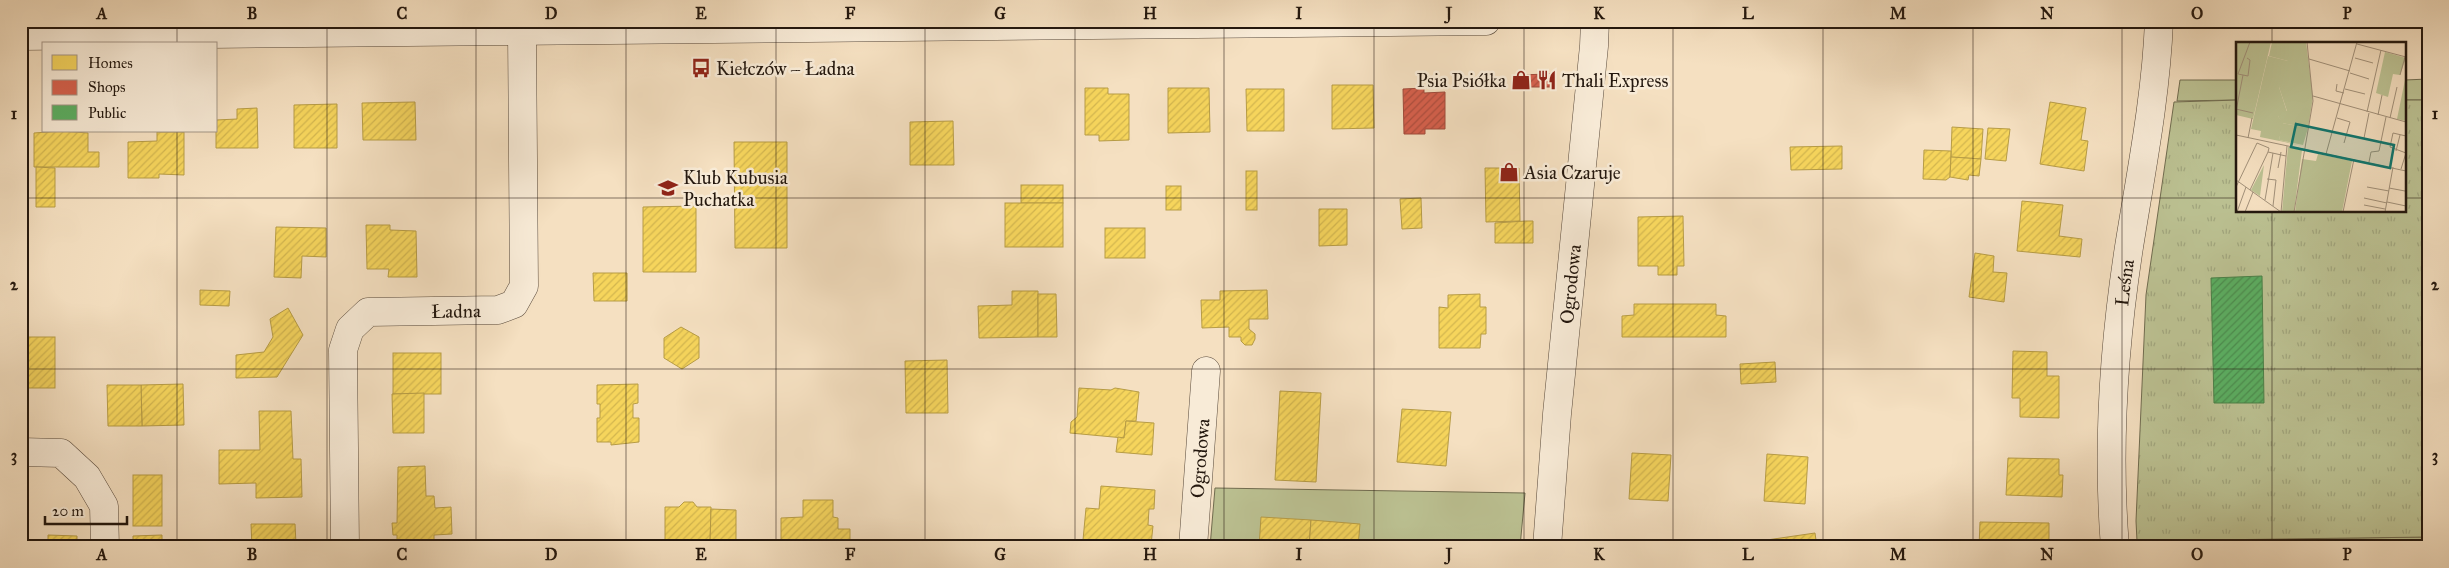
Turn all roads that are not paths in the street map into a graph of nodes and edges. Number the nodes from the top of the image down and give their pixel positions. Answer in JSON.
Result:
{"nodes":[{"id":1,"x":1486,"y":21,"type":"edge"},
{"id":2,"x":1595,"y":21,"type":"edge"},
{"id":3,"x":2159,"y":21,"type":"edge"},
{"id":4,"x":903,"y":24,"type":"edge"},
{"id":5,"x":522,"y":32,"type":"junction"},
{"id":6,"x":21,"y":36,"type":"edge"},
{"id":7,"x":1206,"y":370,"type":"dead end"},
{"id":8,"x":21,"y":452,"type":"edge"},
{"id":9,"x":104,"y":547,"type":"edge"},
{"id":10,"x":345,"y":547,"type":"edge"},
{"id":11,"x":1194,"y":547,"type":"edge"},
{"id":12,"x":1547,"y":547,"type":"edge"},
{"id":13,"x":2115,"y":547,"type":"edge"}],
"edges":[{"from":1,"to":4,"type":"street"},
{"from":2,"to":12,"type":"street","name":"Ogrodowa"},
{"from":3,"to":13,"type":"street","name":"Leśna"},
{"from":4,"to":5,"type":"street"},
{"from":5,"to":6,"type":"street"},
{"from":5,"to":10,"type":"street","name":"Ładna"},
{"from":7,"to":11,"type":"street","name":"Ogrodowa"},
{"from":8,"to":9,"type":"street"}]}
